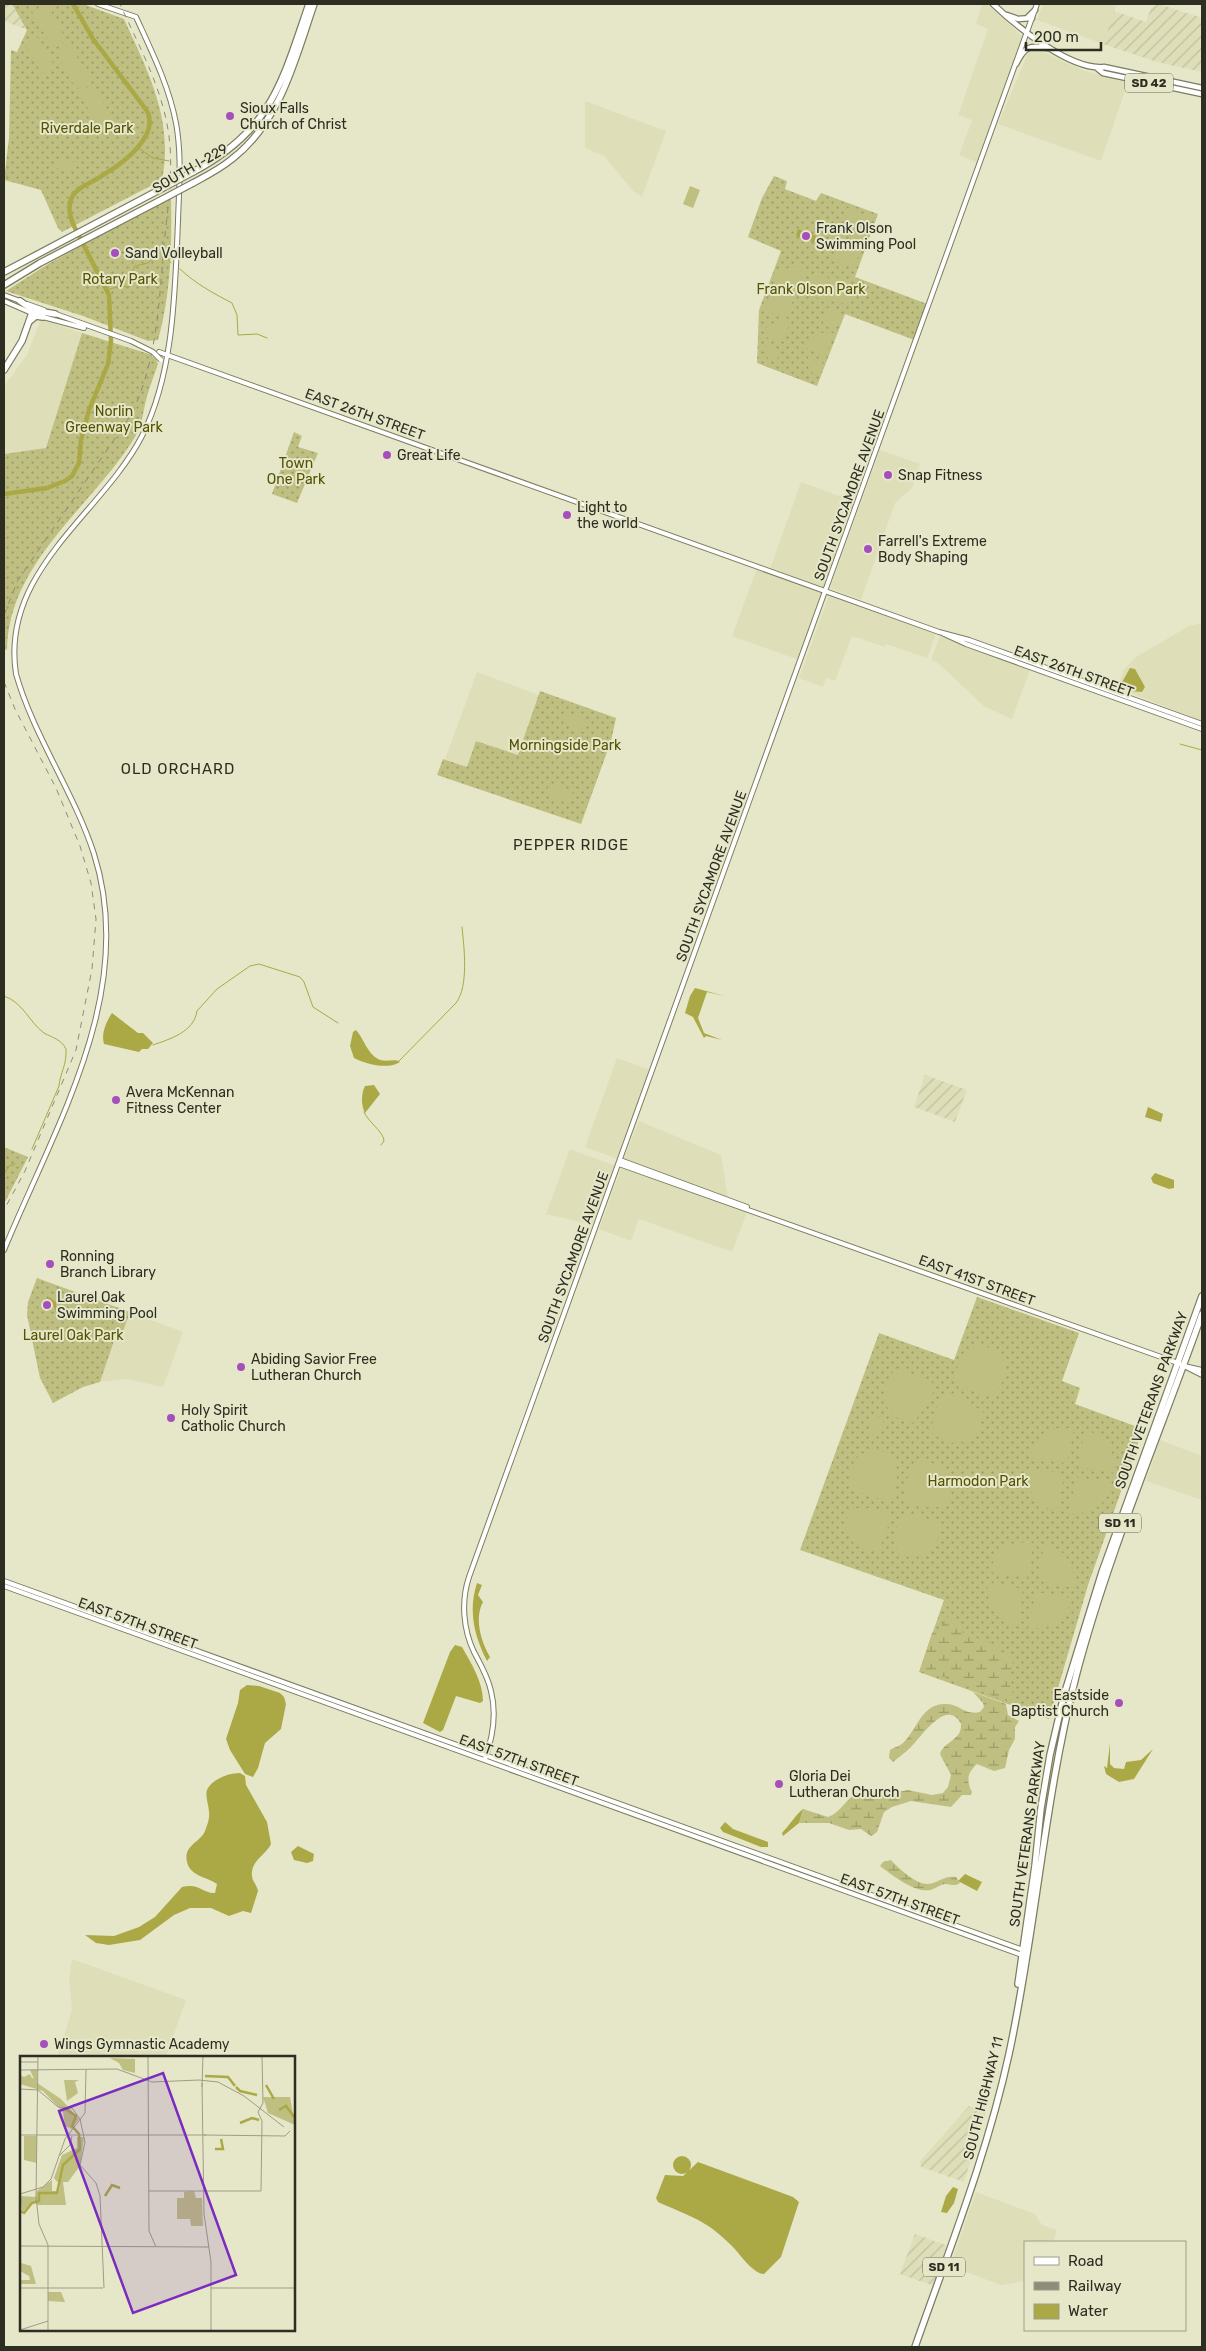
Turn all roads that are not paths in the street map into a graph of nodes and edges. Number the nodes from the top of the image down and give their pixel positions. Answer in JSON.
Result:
{"nodes":[{"id":1,"x":98,"y":4,"type":"edge"},
{"id":2,"x":309,"y":4,"type":"edge"},
{"id":3,"x":314,"y":4,"type":"edge"},
{"id":4,"x":993,"y":4,"type":"edge"},
{"id":5,"x":1037,"y":4,"type":"edge"},
{"id":6,"x":1035,"y":10,"type":"joint"},
{"id":7,"x":1002,"y":12,"type":"junction"},
{"id":8,"x":1029,"y":18,"type":"junction"},
{"id":9,"x":1027,"y":33,"type":"junction"},
{"id":10,"x":1053,"y":50,"type":"junction"},
{"id":11,"x":1016,"y":64,"type":"junction"},
{"id":12,"x":1097,"y":68,"type":"junction"},
{"id":13,"x":1202,"y":88,"type":"edge"},
{"id":14,"x":1202,"y":94,"type":"edge"},
{"id":15,"x":4,"y":272,"type":"edge"},
{"id":16,"x":4,"y":285,"type":"edge"},
{"id":17,"x":4,"y":295,"type":"edge"},
{"id":18,"x":20,"y":301,"type":"junction"},
{"id":19,"x":4,"y":302,"type":"edge"},
{"id":20,"x":32,"y":312,"type":"junction"},
{"id":21,"x":55,"y":314,"type":"junction"},
{"id":22,"x":42,"y":317,"type":"junction"},
{"id":23,"x":29,"y":323,"type":"junction"},
{"id":24,"x":94,"y":329,"type":"junction"},
{"id":25,"x":131,"y":342,"type":"junction"},
{"id":26,"x":168,"y":355,"type":"junction"},
{"id":27,"x":4,"y":365,"type":"edge"},
{"id":28,"x":165,"y":367,"type":"junction"},
{"id":29,"x":4,"y":370,"type":"edge"},
{"id":30,"x":826,"y":591,"type":"junction"},
{"id":31,"x":939,"y":632,"type":"junction"},
{"id":32,"x":1202,"y":724,"type":"edge"},
{"id":33,"x":1202,"y":729,"type":"edge"},
{"id":34,"x":619,"y":1162,"type":"junction"},
{"id":35,"x":4,"y":1250,"type":"edge"},
{"id":36,"x":1202,"y":1296,"type":"edge"},
{"id":37,"x":1202,"y":1314,"type":"edge"},
{"id":38,"x":1181,"y":1365,"type":"junction"},
{"id":39,"x":1202,"y":1370,"type":"edge"},
{"id":40,"x":1202,"y":1375,"type":"edge"},
{"id":41,"x":4,"y":1581,"type":"edge"},
{"id":42,"x":4,"y":1586,"type":"edge"},
{"id":43,"x":486,"y":1757,"type":"junction"},
{"id":44,"x":1024,"y":1954,"type":"junction"},
{"id":45,"x":915,"y":2347,"type":"edge"}],
"edges":[{"from":1,"to":26,"type":"main road"},
{"from":2,"to":15,"type":"highway","name":"SOUTH I-229","bridge":true},
{"from":3,"to":16,"type":"highway","name":"SOUTH I-229","bridge":true},
{"from":4,"to":7,"type":"main road","number":"SD 42"},
{"from":5,"to":6,"type":"main road"},
{"from":6,"to":8,"type":"main road"},
{"from":7,"to":8,"type":"main road"},
{"from":7,"to":9,"type":"main road","number":"SD 42"},
{"from":8,"to":9,"type":"main road","name":"SOUTH SYCAMORE AVENUE"},
{"from":9,"to":10,"type":"main road","number":"SD 42"},
{"from":9,"to":11,"type":"main road","name":"SOUTH SYCAMORE AVENUE"},
{"from":10,"to":11,"type":"main road"},
{"from":10,"to":12,"type":"main road","number":"SD 42"},
{"from":11,"to":30,"type":"main road","name":"SOUTH SYCAMORE AVENUE"},
{"from":12,"to":13,"type":"main road","number":"SD 42"},
{"from":12,"to":14,"type":"main road","number":"SD 42"},
{"from":17,"to":18,"type":"main road","name":"EAST 26TH STREET"},
{"from":18,"to":20,"type":"highway"},
{"from":18,"to":21,"type":"main road","name":"EAST 26TH STREET"},
{"from":19,"to":20,"type":"main road","name":"EAST 26TH STREET"},
{"from":20,"to":21,"type":"highway"},
{"from":20,"to":22,"type":"main road","name":"EAST 26TH STREET"},
{"from":20,"to":23,"type":"highway"},
{"from":20,"to":27,"type":"highway"},
{"from":21,"to":24,"type":"main road","name":"EAST 26TH STREET"},
{"from":22,"to":23,"type":"highway"},
{"from":22,"to":24,"type":"main road","name":"EAST 26TH STREET"},
{"from":23,"to":29,"type":"highway"},
{"from":24,"to":25,"type":"main road","name":"EAST 26TH STREET"},
{"from":25,"to":26,"type":"main road","name":"EAST 26TH STREET","bridge":true},
{"from":25,"to":28,"type":"main road","bridge":true},
{"from":26,"to":28,"type":"main road"},
{"from":26,"to":30,"type":"main road","name":"EAST 26TH STREET"},
{"from":28,"to":35,"type":"main road"},
{"from":30,"to":31,"type":"main road","name":"EAST 26TH STREET"},
{"from":30,"to":34,"type":"main road","name":"SOUTH SYCAMORE AVENUE"},
{"from":31,"to":32,"type":"main road","name":"EAST 26TH STREET"},
{"from":31,"to":33,"type":"main road","name":"EAST 26TH STREET"},
{"from":34,"to":38,"type":"main road","name":"EAST 41ST STREET"},
{"from":34,"to":43,"type":"main road","name":"SOUTH SYCAMORE AVENUE"},
{"from":36,"to":38,"type":"highway","name":"SOUTH VETERANS PARKWAY","number":"SD 11"},
{"from":37,"to":38,"type":"highway","name":"SOUTH VETERANS PARKWAY","number":"SD 11"},
{"from":38,"to":39,"type":"main road","name":"EAST 41ST STREET"},
{"from":38,"to":40,"type":"main road","name":"EAST 41ST STREET"},
{"from":38,"to":44,"type":"highway","name":"SOUTH VETERANS PARKWAY","number":"SD 11"},
{"from":38,"to":44,"type":"highway","name":"SOUTH VETERANS PARKWAY","number":"SD 11"},
{"from":41,"to":43,"type":"main road","name":"EAST 57TH STREET"},
{"from":42,"to":43,"type":"main road","name":"EAST 57TH STREET"},
{"from":43,"to":44,"type":"main road","name":"EAST 57TH STREET"},
{"from":44,"to":45,"type":"highway","name":"SOUTH HIGHWAY 11","number":"SD 11"}]}
